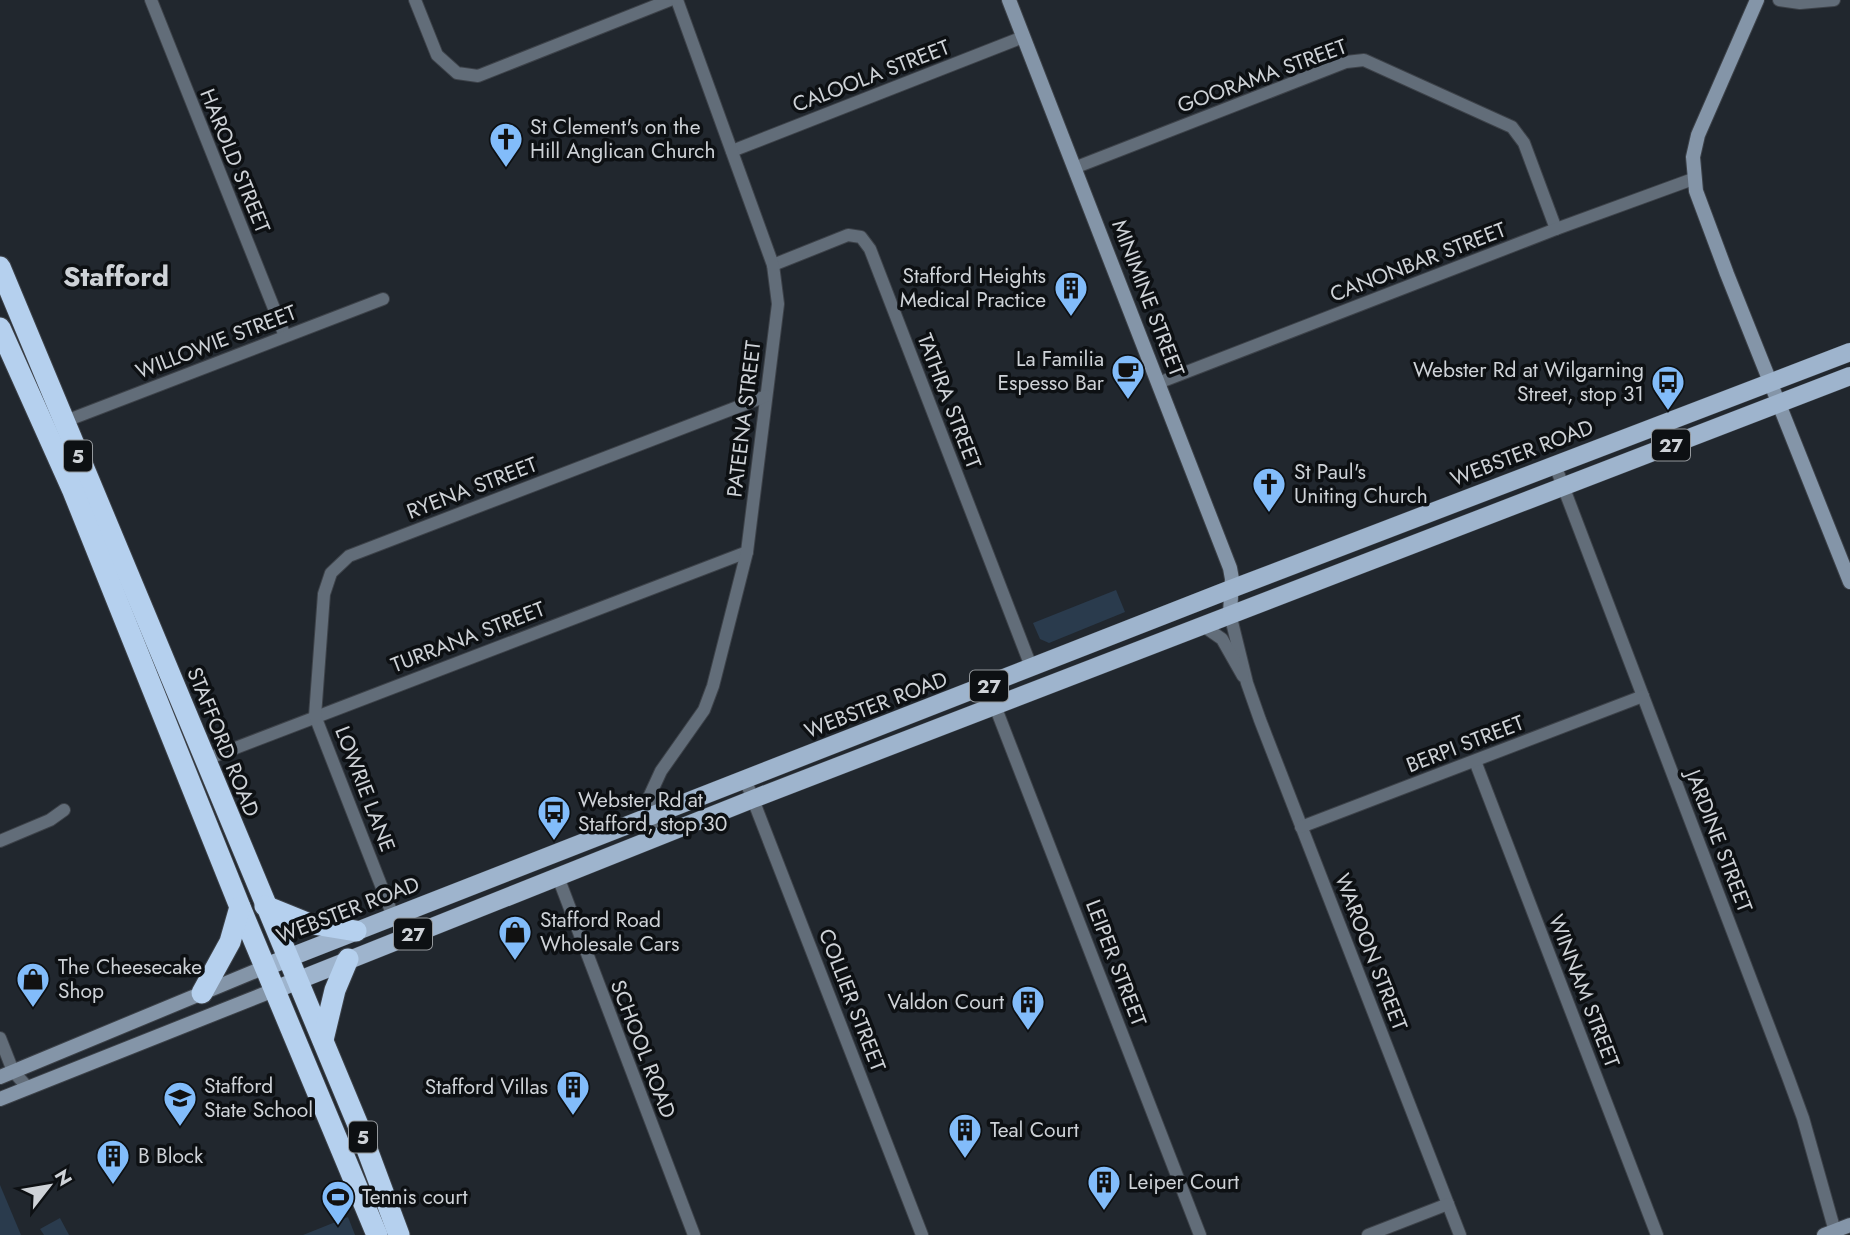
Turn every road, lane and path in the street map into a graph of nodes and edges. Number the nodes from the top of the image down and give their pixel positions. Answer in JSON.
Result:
{"nodes":[{"id":1,"x":151,"y":0,"type":"edge"},
{"id":2,"x":415,"y":0,"type":"edge"},
{"id":3,"x":670,"y":0,"type":"edge"},
{"id":4,"x":677,"y":0,"type":"edge"},
{"id":5,"x":1009,"y":0,"type":"edge"},
{"id":6,"x":1757,"y":0,"type":"edge"},
{"id":7,"x":1779,"y":0,"type":"edge"},
{"id":8,"x":1834,"y":0,"type":"edge"},
{"id":9,"x":1023,"y":37,"type":"junction"},
{"id":10,"x":732,"y":151,"type":"junction"},
{"id":11,"x":1074,"y":167,"type":"junction"},
{"id":12,"x":1693,"y":179,"type":"junction"},
{"id":13,"x":1556,"y":229,"type":"junction"},
{"id":14,"x":773,"y":265,"type":"junction"},
{"id":15,"x":0,"y":267,"type":"edge"},
{"id":16,"x":383,"y":299,"type":"dead end"},
{"id":17,"x":11,"y":306,"type":"edge"},
{"id":18,"x":0,"y":326,"type":"edge"},
{"id":19,"x":285,"y":336,"type":"junction"},
{"id":20,"x":1850,"y":352,"type":"edge"},
{"id":21,"x":9,"y":362,"type":"edge"},
{"id":22,"x":1850,"y":376,"type":"edge"},
{"id":23,"x":1771,"y":382,"type":"junction"},
{"id":24,"x":1157,"y":383,"type":"junction"},
{"id":25,"x":766,"y":396,"type":"junction"},
{"id":26,"x":1779,"y":404,"type":"junction"},
{"id":27,"x":63,"y":422,"type":"junction"},
{"id":28,"x":1555,"y":466,"type":"junction"},
{"id":29,"x":1562,"y":486,"type":"junction"},
{"id":30,"x":747,"y":552,"type":"junction"},
{"id":31,"x":1846,"y":562,"type":"edge"},
{"id":32,"x":1850,"y":582,"type":"edge"},
{"id":33,"x":1231,"y":589,"type":"junction"},
{"id":34,"x":1230,"y":614,"type":"junction"},
{"id":35,"x":1202,"y":625,"type":"junction"},
{"id":36,"x":1032,"y":669,"type":"junction"},
{"id":37,"x":1247,"y":683,"type":"junction"},
{"id":38,"x":1643,"y":696,"type":"junction"},
{"id":39,"x":995,"y":706,"type":"junction"},
{"id":40,"x":315,"y":716,"type":"junction"},
{"id":41,"x":204,"y":760,"type":"junction"},
{"id":42,"x":1475,"y":761,"type":"junction"},
{"id":43,"x":745,"y":779,"type":"junction"},
{"id":44,"x":753,"y":799,"type":"junction"},
{"id":45,"x":64,"y":810,"type":"dead end"},
{"id":46,"x":655,"y":814,"type":"junction"},
{"id":47,"x":1301,"y":827,"type":"junction"},
{"id":48,"x":664,"y":835,"type":"junction"},
{"id":49,"x":0,"y":841,"type":"edge"},
{"id":50,"x":558,"y":877,"type":"junction"},
{"id":51,"x":265,"y":906,"type":"junction"},
{"id":52,"x":240,"y":907,"type":"junction"},
{"id":53,"x":393,"y":916,"type":"junction"},
{"id":54,"x":356,"y":931,"type":"junction"},
{"id":55,"x":287,"y":958,"type":"junction"},
{"id":56,"x":348,"y":959,"type":"junction"},
{"id":57,"x":265,"y":967,"type":"junction"},
{"id":58,"x":297,"y":981,"type":"junction"},
{"id":59,"x":274,"y":990,"type":"junction"},
{"id":60,"x":202,"y":993,"type":"junction"},
{"id":61,"x":0,"y":1038,"type":"edge"},
{"id":62,"x":323,"y":1040,"type":"junction"},
{"id":63,"x":7,"y":1074,"type":"edge"},
{"id":64,"x":29,"y":1088,"type":"junction"},
{"id":65,"x":0,"y":1099,"type":"edge"},
{"id":66,"x":1448,"y":1204,"type":"junction"},
{"id":67,"x":1850,"y":1225,"type":"edge"},
{"id":68,"x":1831,"y":1234,"type":"edge"},
{"id":69,"x":377,"y":1235,"type":"edge"},
{"id":70,"x":400,"y":1235,"type":"edge"},
{"id":71,"x":694,"y":1235,"type":"edge"},
{"id":72,"x":922,"y":1235,"type":"edge"},
{"id":73,"x":1200,"y":1235,"type":"edge"},
{"id":74,"x":1368,"y":1235,"type":"edge"},
{"id":75,"x":1460,"y":1235,"type":"edge"},
{"id":76,"x":1657,"y":1235,"type":"edge"}],
"edges":[{"from":1,"to":19,"type":"street","name":"HAROLD STREET"},
{"from":2,"to":3,"type":"street"},
{"from":4,"to":10,"type":"street","name":"PATEENA STREET"},
{"from":5,"to":9,"type":"street","name":"MINIMINE STREET"},
{"from":6,"to":12,"type":"street"},
{"from":7,"to":8,"type":"street"},
{"from":9,"to":10,"type":"street","name":"CALOOLA STREET"},
{"from":9,"to":11,"type":"street","name":"MINIMINE STREET"},
{"from":10,"to":14,"type":"street","name":"PATEENA STREET"},
{"from":11,"to":13,"type":"street","name":"GOORAMA STREET"},
{"from":11,"to":24,"type":"street","name":"MINIMINE STREET"},
{"from":12,"to":13,"type":"street","name":"CANONBAR STREET"},
{"from":12,"to":23,"type":"street"},
{"from":13,"to":24,"type":"street","name":"CANONBAR STREET"},
{"from":14,"to":25,"type":"street","name":"PATEENA STREET"},
{"from":14,"to":36,"type":"street","name":"TATHRA STREET"},
{"from":15,"to":17,"type":"highway","name":"STAFFORD ROAD","number":"5"},
{"from":16,"to":19,"type":"street","name":"WILLOWIE STREET"},
{"from":17,"to":18,"type":"street"},
{"from":17,"to":27,"type":"highway","name":"STAFFORD ROAD","number":"5"},
{"from":18,"to":21,"type":"highway","number":"5"},
{"from":19,"to":27,"type":"street","name":"WILLOWIE STREET"},
{"from":20,"to":23,"type":"main road","name":"WEBSTER ROAD","number":"27"},
{"from":21,"to":52,"type":"highway","number":"5"},
{"from":22,"to":26,"type":"main road","name":"WEBSTER ROAD","number":"27"},
{"from":23,"to":26,"type":"street"},
{"from":23,"to":28,"type":"main road","name":"WEBSTER ROAD","number":"27"},
{"from":24,"to":33,"type":"street","name":"MINIMINE STREET"},
{"from":25,"to":30,"type":"street","name":"PATEENA STREET"},
{"from":25,"to":40,"type":"street","name":"RYENA STREET"},
{"from":26,"to":29,"type":"main road","name":"WEBSTER ROAD","number":"27"},
{"from":26,"to":31,"type":"street"},
{"from":27,"to":41,"type":"highway","name":"STAFFORD ROAD","number":"5"},
{"from":28,"to":29,"type":"street","name":"JARDINE STREET"},
{"from":28,"to":33,"type":"main road","name":"WEBSTER ROAD","number":"27"},
{"from":29,"to":34,"type":"main road","name":"WEBSTER ROAD","number":"27"},
{"from":29,"to":38,"type":"street","name":"JARDINE STREET"},
{"from":30,"to":40,"type":"street","name":"TURRANA STREET"},
{"from":30,"to":46,"type":"street","name":"PATEENA STREET"},
{"from":31,"to":32,"type":"street"},
{"from":33,"to":34,"type":"street","name":"MINIMINE STREET"},
{"from":33,"to":36,"type":"main road","name":"WEBSTER ROAD","number":"27"},
{"from":34,"to":35,"type":"main road","name":"WEBSTER ROAD","number":"27"},
{"from":34,"to":37,"type":"street","name":"WAROON STREET"},
{"from":35,"to":37,"type":"street","name":"WAROON STREET"},
{"from":35,"to":39,"type":"main road","name":"WEBSTER ROAD","number":"27"},
{"from":36,"to":43,"type":"main road","name":"WEBSTER ROAD","number":"27"},
{"from":37,"to":47,"type":"street","name":"WAROON STREET"},
{"from":38,"to":42,"type":"street","name":"BERPI STREET"},
{"from":38,"to":68,"type":"street","name":"JARDINE STREET"},
{"from":39,"to":44,"type":"main road","name":"WEBSTER ROAD","number":"27"},
{"from":39,"to":73,"type":"street","name":"LEIPER STREET"},
{"from":40,"to":41,"type":"street","name":"TURRANA STREET"},
{"from":40,"to":53,"type":"street","name":"LOWRIE LANE"},
{"from":41,"to":51,"type":"highway","name":"STAFFORD ROAD","number":"5"},
{"from":42,"to":47,"type":"street","name":"BERPI STREET"},
{"from":42,"to":76,"type":"street","name":"WINNAM STREET"},
{"from":43,"to":44,"type":"street","name":"COLLIER STREET"},
{"from":43,"to":46,"type":"main road","name":"WEBSTER ROAD","number":"27"},
{"from":44,"to":48,"type":"main road","name":"WEBSTER ROAD","number":"27"},
{"from":44,"to":72,"type":"street","name":"COLLIER STREET"},
{"from":45,"to":49,"type":"street"},
{"from":46,"to":48,"type":"street","name":"PATEENA STREET"},
{"from":46,"to":53,"type":"main road","name":"WEBSTER ROAD","number":"27"},
{"from":47,"to":66,"type":"street","name":"WAROON STREET"},
{"from":48,"to":50,"type":"main road","name":"WEBSTER ROAD","number":"27"},
{"from":50,"to":56,"type":"main road","name":"WEBSTER ROAD","number":"27"},
{"from":50,"to":71,"type":"street","name":"SCHOOL ROAD"},
{"from":51,"to":54,"type":"highway"},
{"from":51,"to":55,"type":"highway","name":"STAFFORD ROAD","number":"5"},
{"from":52,"to":57,"type":"highway","number":"5"},
{"from":52,"to":60,"type":"highway"},
{"from":53,"to":54,"type":"main road","name":"WEBSTER ROAD","number":"27"},
{"from":54,"to":55,"type":"main road","name":"WEBSTER ROAD","number":"27"},
{"from":55,"to":57,"type":"main road","name":"WEBSTER ROAD","number":"27"},
{"from":55,"to":58,"type":"highway","name":"STAFFORD ROAD","number":"5"},
{"from":56,"to":58,"type":"main road","name":"WEBSTER ROAD","number":"27"},
{"from":56,"to":62,"type":"highway"},
{"from":57,"to":59,"type":"highway","number":"5"},
{"from":57,"to":60,"type":"street","name":"WEBSTER ROAD"},
{"from":58,"to":59,"type":"main road","name":"WEBSTER ROAD","number":"27"},
{"from":58,"to":62,"type":"highway","name":"STAFFORD ROAD","number":"5"},
{"from":59,"to":64,"type":"street","name":"WEBSTER ROAD"},
{"from":59,"to":69,"type":"highway","number":"5"},
{"from":60,"to":63,"type":"street","name":"WEBSTER ROAD"},
{"from":61,"to":63,"type":"street"},
{"from":62,"to":70,"type":"highway","name":"STAFFORD ROAD","number":"5"},
{"from":63,"to":64,"type":"street"},
{"from":64,"to":65,"type":"street","name":"WEBSTER ROAD"},
{"from":66,"to":74,"type":"street"},
{"from":66,"to":75,"type":"street","name":"WAROON STREET"},
{"from":67,"to":68,"type":"street"}]}
